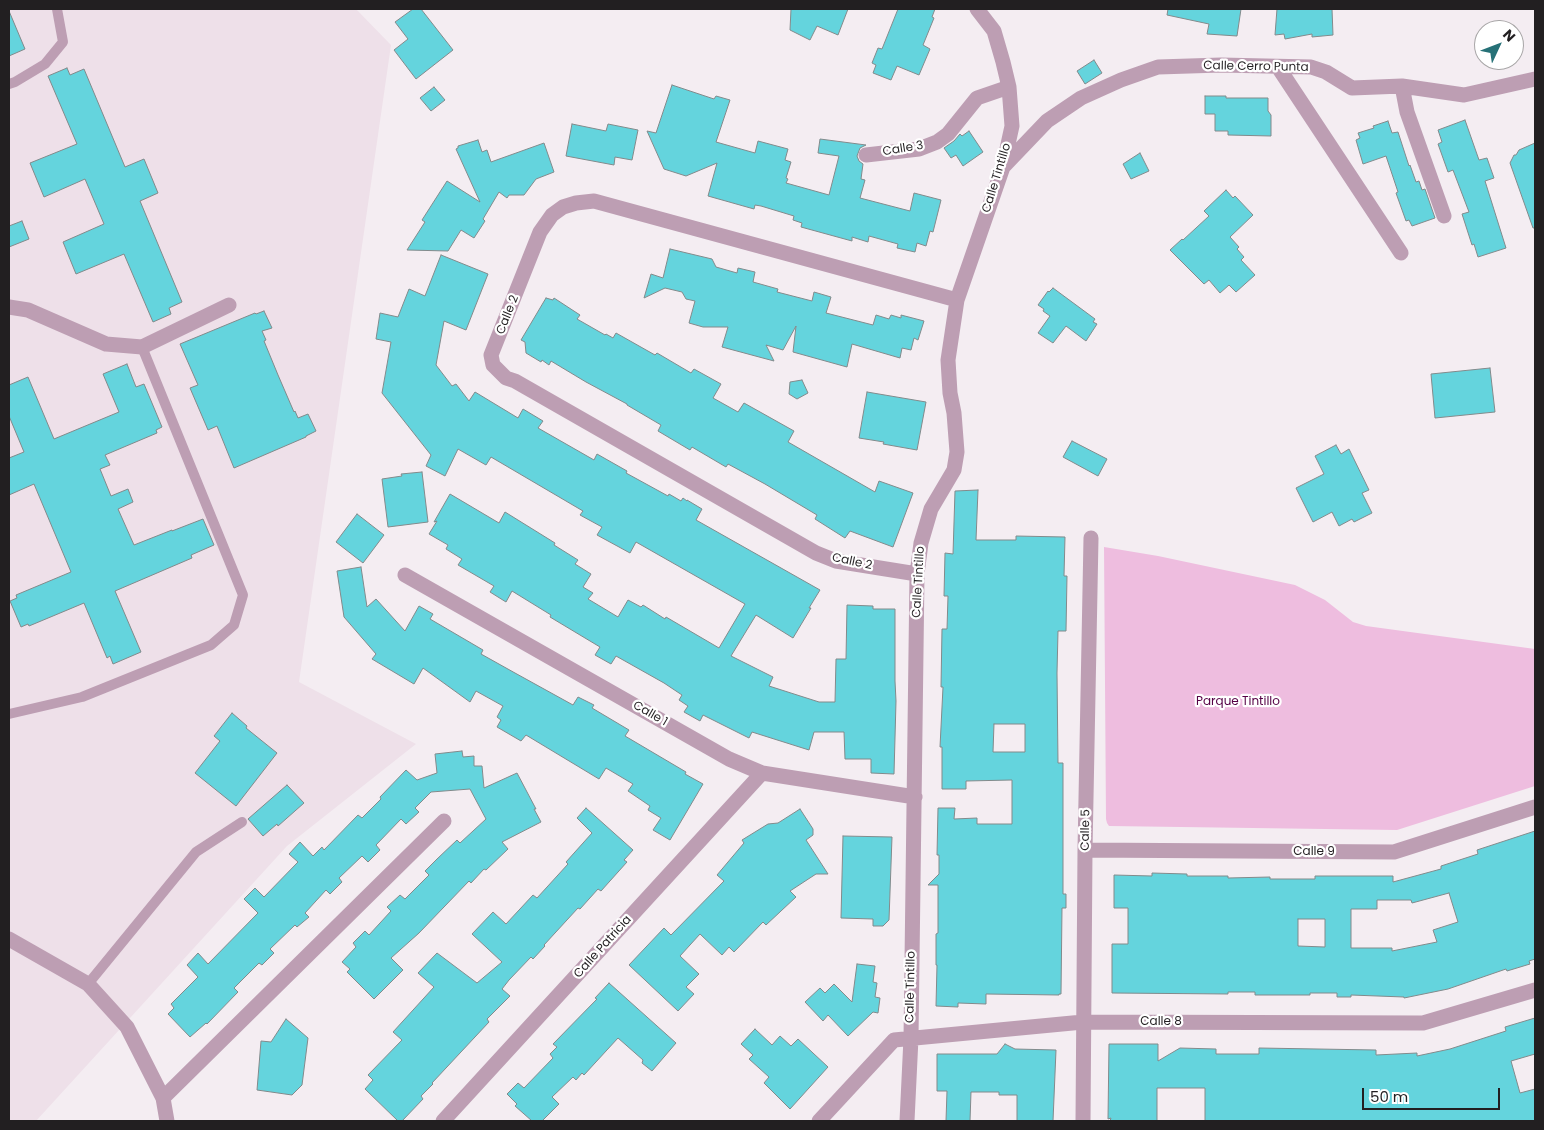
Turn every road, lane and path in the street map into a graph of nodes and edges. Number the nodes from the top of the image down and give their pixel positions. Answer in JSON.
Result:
{"nodes":[{"id":1,"x":57,"y":9,"type":"edge"},
{"id":2,"x":977,"y":9,"type":"edge"},
{"id":3,"x":1278,"y":67,"type":"junction"},
{"id":4,"x":1535,"y":79,"type":"edge"},
{"id":5,"x":9,"y":84,"type":"edge"},
{"id":6,"x":1402,"y":86,"type":"junction"},
{"id":7,"x":1009,"y":88,"type":"junction"},
{"id":8,"x":866,"y":155,"type":"dead end"},
{"id":9,"x":1003,"y":167,"type":"junction"},
{"id":10,"x":1444,"y":216,"type":"dead end"},
{"id":11,"x":1401,"y":253,"type":"dead end"},
{"id":12,"x":957,"y":300,"type":"junction"},
{"id":13,"x":229,"y":305,"type":"dead end"},
{"id":14,"x":9,"y":307,"type":"edge"},
{"id":15,"x":142,"y":347,"type":"junction"},
{"id":16,"x":1091,"y":538,"type":"dead end"},
{"id":17,"x":917,"y":574,"type":"junction"},
{"id":18,"x":405,"y":575,"type":"dead end"},
{"id":19,"x":9,"y":714,"type":"edge"},
{"id":20,"x":762,"y":773,"type":"junction"},
{"id":21,"x":914,"y":796,"type":"junction"},
{"id":22,"x":1535,"y":807,"type":"edge"},
{"id":23,"x":444,"y":821,"type":"dead end"},
{"id":24,"x":242,"y":822,"type":"dead end"},
{"id":25,"x":1085,"y":850,"type":"junction"},
{"id":26,"x":9,"y":938,"type":"edge"},
{"id":27,"x":88,"y":984,"type":"junction"},
{"id":28,"x":1535,"y":990,"type":"edge"},
{"id":29,"x":1083,"y":1022,"type":"junction"},
{"id":30,"x":911,"y":1038,"type":"junction"},
{"id":31,"x":163,"y":1098,"type":"junction"},
{"id":32,"x":167,"y":1121,"type":"edge"},
{"id":33,"x":443,"y":1121,"type":"edge"},
{"id":34,"x":819,"y":1121,"type":"edge"},
{"id":35,"x":907,"y":1121,"type":"edge"},
{"id":36,"x":1083,"y":1121,"type":"edge"}],
"edges":[{"from":1,"to":5,"type":"lane"},
{"from":2,"to":7,"type":"street","name":"Calle Tintillo"},
{"from":3,"to":6,"type":"street","name":"Calle Cerro Punta"},
{"from":3,"to":9,"type":"street","name":"Calle Cerro Punta"},
{"from":3,"to":11,"type":"street"},
{"from":4,"to":6,"type":"street","name":"Calle Cerro Punta"},
{"from":6,"to":10,"type":"street"},
{"from":7,"to":8,"type":"street","name":"Calle 3"},
{"from":7,"to":9,"type":"street","name":"Calle Tintillo"},
{"from":9,"to":12,"type":"street","name":"Calle Tintillo"},
{"from":12,"to":17,"type":"street","name":"Calle Tintillo"},
{"from":12,"to":17,"type":"street","name":"Calle 2"},
{"from":13,"to":15,"type":"street"},
{"from":14,"to":15,"type":"street"},
{"from":15,"to":19,"type":"lane"},
{"from":16,"to":25,"type":"street","name":"Calle 5"},
{"from":17,"to":21,"type":"street","name":"Calle Tintillo"},
{"from":18,"to":20,"type":"street","name":"Calle 1"},
{"from":20,"to":21,"type":"street","name":"Calle 1"},
{"from":20,"to":33,"type":"street","name":"Calle Patricia"},
{"from":21,"to":30,"type":"street","name":"Calle Tintillo"},
{"from":22,"to":25,"type":"street","name":"Calle 9"},
{"from":23,"to":31,"type":"street"},
{"from":24,"to":27,"type":"lane"},
{"from":25,"to":29,"type":"street","name":"Calle 5"},
{"from":26,"to":27,"type":"street"},
{"from":27,"to":31,"type":"street"},
{"from":28,"to":29,"type":"street","name":"Calle 8"},
{"from":29,"to":30,"type":"street","name":"Calle 8"},
{"from":29,"to":36,"type":"street","name":"Calle 5"},
{"from":30,"to":34,"type":"street","name":"Calle 8"},
{"from":30,"to":35,"type":"street","name":"Calle Tintillo"},
{"from":31,"to":32,"type":"street"}]}
